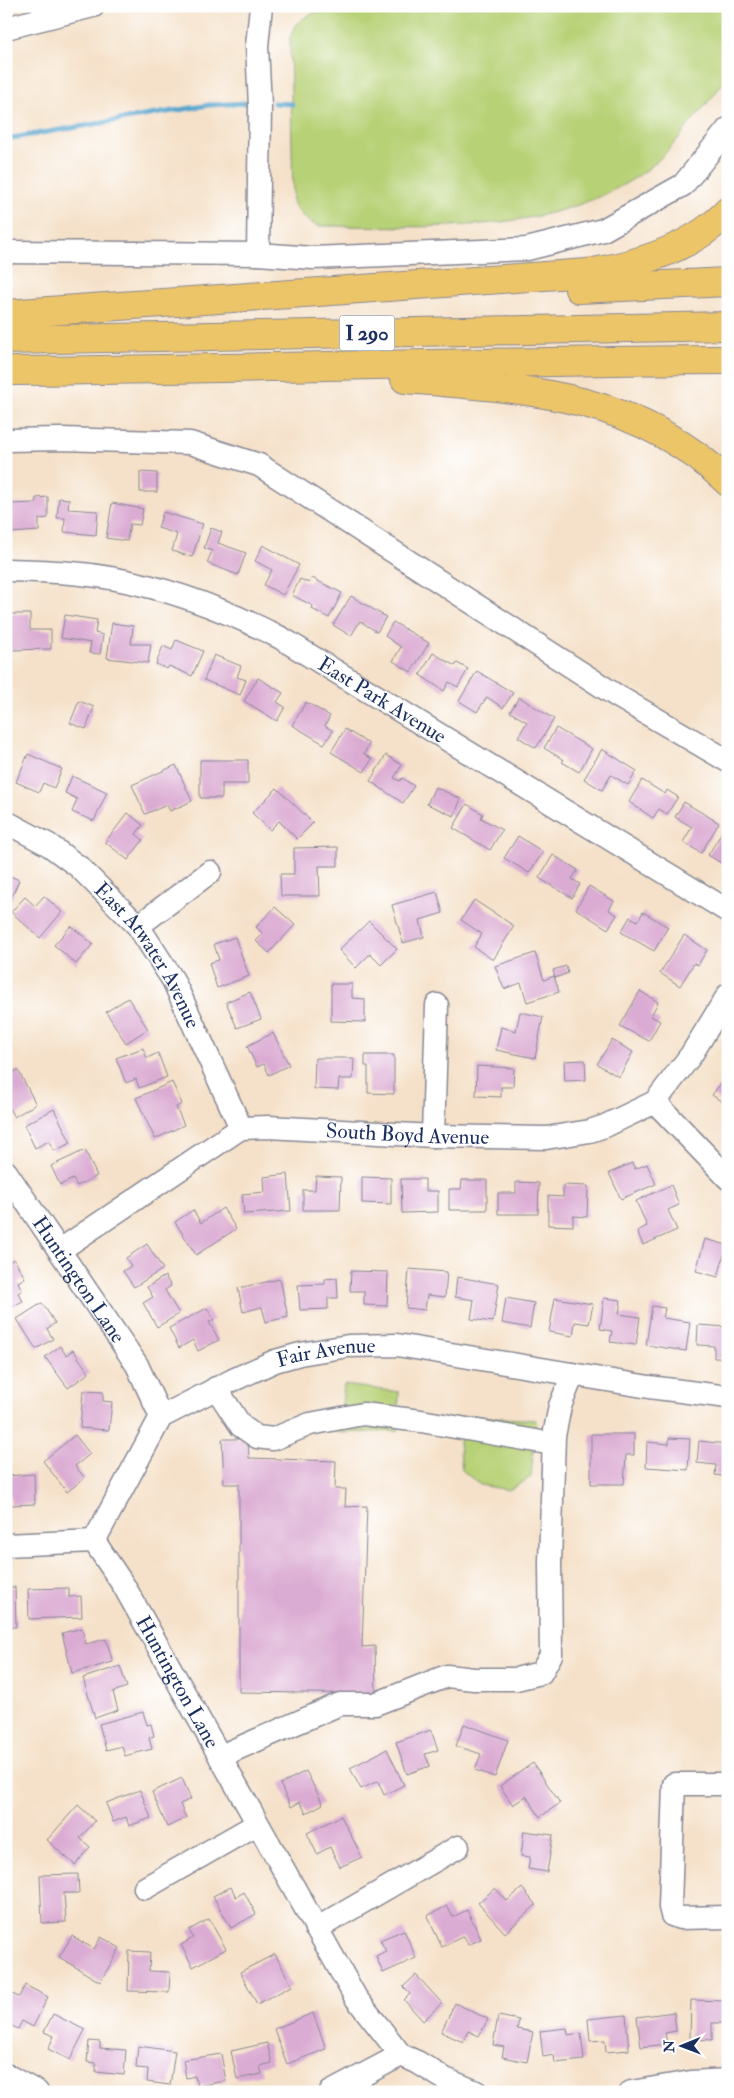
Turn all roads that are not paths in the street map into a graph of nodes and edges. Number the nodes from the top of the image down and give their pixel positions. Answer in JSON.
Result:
{"nodes":[{"id":1,"x":93,"y":6,"type":"edge"},
{"id":2,"x":261,"y":6,"type":"edge"},
{"id":3,"x":6,"y":28,"type":"edge"},
{"id":4,"x":728,"y":130,"type":"edge"},
{"id":5,"x":728,"y":211,"type":"edge"},
{"id":6,"x":6,"y":252,"type":"edge"},
{"id":7,"x":258,"y":254,"type":"junction"},
{"id":8,"x":728,"y":282,"type":"edge"},
{"id":9,"x":251,"y":298,"type":"junction"},
{"id":10,"x":6,"y":314,"type":"edge"},
{"id":11,"x":728,"y":326,"type":"edge"},
{"id":12,"x":6,"y":340,"type":"edge"},
{"id":13,"x":728,"y":360,"type":"edge"},
{"id":14,"x":224,"y":368,"type":"junction"},
{"id":15,"x":6,"y":370,"type":"edge"},
{"id":16,"x":6,"y":440,"type":"edge"},
{"id":17,"x":728,"y":482,"type":"edge"},
{"id":18,"x":6,"y":570,"type":"edge"},
{"id":19,"x":728,"y":761,"type":"edge"},
{"id":20,"x":6,"y":822,"type":"edge"},
{"id":21,"x":210,"y":872,"type":"dead end"},
{"id":22,"x":728,"y":911,"type":"edge"},
{"id":23,"x":138,"y":926,"type":"junction"},
{"id":24,"x":728,"y":995,"type":"edge"},
{"id":25,"x":437,"y":1005,"type":"dead end"},
{"id":26,"x":655,"y":1102,"type":"junction"},
{"id":27,"x":241,"y":1128,"type":"junction"},
{"id":28,"x":433,"y":1136,"type":"junction"},
{"id":29,"x":6,"y":1172,"type":"edge"},
{"id":30,"x":728,"y":1178,"type":"edge"},
{"id":31,"x":60,"y":1250,"type":"junction"},
{"id":32,"x":573,"y":1374,"type":"junction"},
{"id":33,"x":216,"y":1388,"type":"junction"},
{"id":34,"x":728,"y":1397,"type":"edge"},
{"id":35,"x":161,"y":1417,"type":"junction"},
{"id":36,"x":553,"y":1444,"type":"junction"},
{"id":37,"x":94,"y":1541,"type":"junction"},
{"id":38,"x":6,"y":1545,"type":"edge"},
{"id":39,"x":221,"y":1759,"type":"junction"},
{"id":40,"x":728,"y":1784,"type":"edge"},
{"id":41,"x":257,"y":1824,"type":"junction"},
{"id":42,"x":458,"y":1847,"type":"dead end"},
{"id":43,"x":145,"y":1888,"type":"dead end"},
{"id":44,"x":728,"y":1918,"type":"edge"},
{"id":45,"x":316,"y":1929,"type":"junction"},
{"id":46,"x":401,"y":2055,"type":"junction"},
{"id":47,"x":6,"y":2075,"type":"edge"},
{"id":48,"x":728,"y":2080,"type":"edge"},
{"id":49,"x":37,"y":2092,"type":"edge"},
{"id":50,"x":331,"y":2092,"type":"edge"},
{"id":51,"x":476,"y":2092,"type":"edge"},
{"id":52,"x":631,"y":2092,"type":"edge"}],
"edges":[{"from":1,"to":3,"type":"street"},
{"from":2,"to":7,"type":"street"},
{"from":4,"to":7,"type":"street"},
{"from":5,"to":9,"type":"highway"},
{"from":6,"to":7,"type":"street"},
{"from":8,"to":9,"type":"highway"},
{"from":9,"to":10,"type":"highway"},
{"from":11,"to":12,"type":"highway","number":"I 290"},
{"from":13,"to":14,"type":"highway","number":"I 290"},
{"from":14,"to":15,"type":"highway","number":"I 290"},
{"from":14,"to":17,"type":"highway"},
{"from":16,"to":19,"type":"street"},
{"from":18,"to":22,"type":"street","name":"East Park Avenue"},
{"from":20,"to":23,"type":"street","name":"East Atwater Avenue"},
{"from":21,"to":23,"type":"street"},
{"from":23,"to":27,"type":"street","name":"East Atwater Avenue"},
{"from":24,"to":26,"type":"street","name":"South Boyd Avenue"},
{"from":25,"to":28,"type":"street"},
{"from":26,"to":28,"type":"street","name":"South Boyd Avenue"},
{"from":26,"to":30,"type":"street"},
{"from":27,"to":28,"type":"street","name":"South Boyd Avenue"},
{"from":27,"to":31,"type":"street"},
{"from":29,"to":31,"type":"street","name":"Huntington Lane"},
{"from":31,"to":35,"type":"street","name":"Huntington Lane"},
{"from":32,"to":33,"type":"street","name":"Fair Avenue"},
{"from":32,"to":34,"type":"street","name":"Fair Avenue"},
{"from":32,"to":36,"type":"street"},
{"from":33,"to":35,"type":"street","name":"Fair Avenue"},
{"from":33,"to":36,"type":"street"},
{"from":35,"to":37,"type":"street"},
{"from":36,"to":39,"type":"street"},
{"from":37,"to":38,"type":"street"},
{"from":37,"to":39,"type":"street","name":"Huntington Lane"},
{"from":39,"to":41,"type":"street","name":"Huntington Lane"},
{"from":40,"to":44,"type":"street"},
{"from":41,"to":43,"type":"street"},
{"from":41,"to":45,"type":"street","name":"Huntington Lane"},
{"from":42,"to":45,"type":"street"},
{"from":45,"to":46,"type":"street","name":"Huntington Lane"},
{"from":46,"to":50,"type":"street"},
{"from":46,"to":51,"type":"street","name":"Huntington Lane"},
{"from":47,"to":49,"type":"street"},
{"from":48,"to":52,"type":"street"}]}
